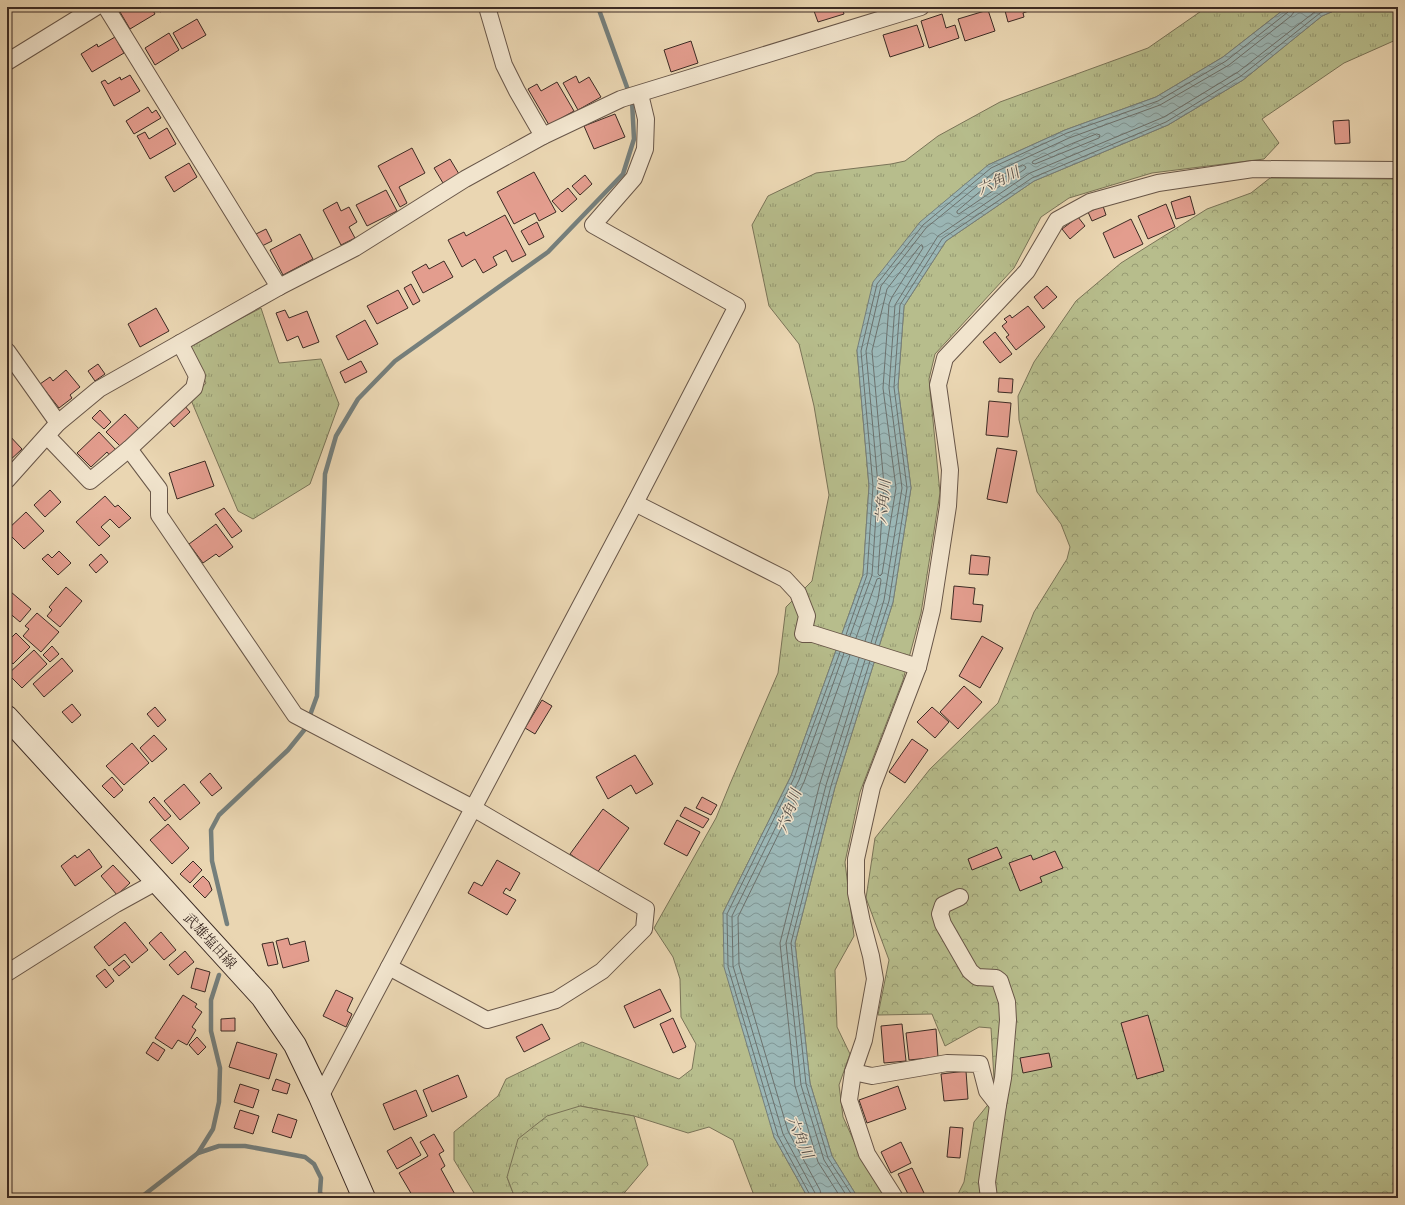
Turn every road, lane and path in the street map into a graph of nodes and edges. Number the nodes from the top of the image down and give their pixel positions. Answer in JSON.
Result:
{"nodes":[{"id":1,"x":96,"y":7,"type":"edge"},
{"id":2,"x":106,"y":7,"type":"edge"},
{"id":3,"x":487,"y":7,"type":"edge"},
{"id":4,"x":920,"y":7,"type":"edge"},
{"id":5,"x":7,"y":62,"type":"edge"},
{"id":6,"x":640,"y":94,"type":"junction"},
{"id":7,"x":543,"y":136,"type":"junction"},
{"id":8,"x":1398,"y":170,"type":"edge"},
{"id":9,"x":278,"y":287,"type":"junction"},
{"id":10,"x":180,"y":343,"type":"junction"},
{"id":11,"x":7,"y":351,"type":"edge"},
{"id":12,"x":58,"y":423,"type":"junction"},
{"id":13,"x":47,"y":436,"type":"junction"},
{"id":14,"x":129,"y":449,"type":"junction"},
{"id":15,"x":7,"y":480,"type":"edge"},
{"id":16,"x":635,"y":503,"type":"junction"},
{"id":17,"x":914,"y":665,"type":"junction"},
{"id":18,"x":7,"y":717,"type":"edge"},
{"id":19,"x":473,"y":808,"type":"junction"},
{"id":20,"x":156,"y":882,"type":"junction"},
{"id":21,"x":960,"y":897,"type":"dead end"},
{"id":22,"x":389,"y":967,"type":"junction"},
{"id":23,"x":7,"y":973,"type":"edge"},
{"id":24,"x":853,"y":1072,"type":"junction"},
{"id":25,"x":320,"y":1097,"type":"junction"},
{"id":26,"x":998,"y":1104,"type":"junction"},
{"id":27,"x":364,"y":1198,"type":"edge"},
{"id":28,"x":895,"y":1198,"type":"edge"},
{"id":29,"x":988,"y":1198,"type":"edge"}],
"edges":[{"from":1,"to":5,"type":"street"},
{"from":2,"to":9,"type":"street"},
{"from":3,"to":7,"type":"street"},
{"from":4,"to":6,"type":"street"},
{"from":6,"to":7,"type":"street"},
{"from":6,"to":16,"type":"street"},
{"from":7,"to":9,"type":"street"},
{"from":8,"to":17,"type":"street"},
{"from":9,"to":10,"type":"street"},
{"from":10,"to":12,"type":"street"},
{"from":10,"to":14,"type":"street"},
{"from":11,"to":12,"type":"street"},
{"from":12,"to":13,"type":"street"},
{"from":13,"to":14,"type":"street"},
{"from":13,"to":15,"type":"street"},
{"from":14,"to":19,"type":"street"},
{"from":16,"to":17,"type":"street"},
{"from":16,"to":19,"type":"street"},
{"from":17,"to":24,"type":"street"},
{"from":18,"to":20,"type":"main road","name":"武雄塩田線"},
{"from":19,"to":22,"type":"street"},
{"from":19,"to":22,"type":"street"},
{"from":20,"to":23,"type":"street"},
{"from":20,"to":25,"type":"main road","name":"武雄塩田線"},
{"from":21,"to":26,"type":"street"},
{"from":22,"to":25,"type":"street"},
{"from":24,"to":26,"type":"street"},
{"from":24,"to":28,"type":"street"},
{"from":25,"to":27,"type":"main road","name":"武雄塩田線"},
{"from":26,"to":29,"type":"street"}]}
